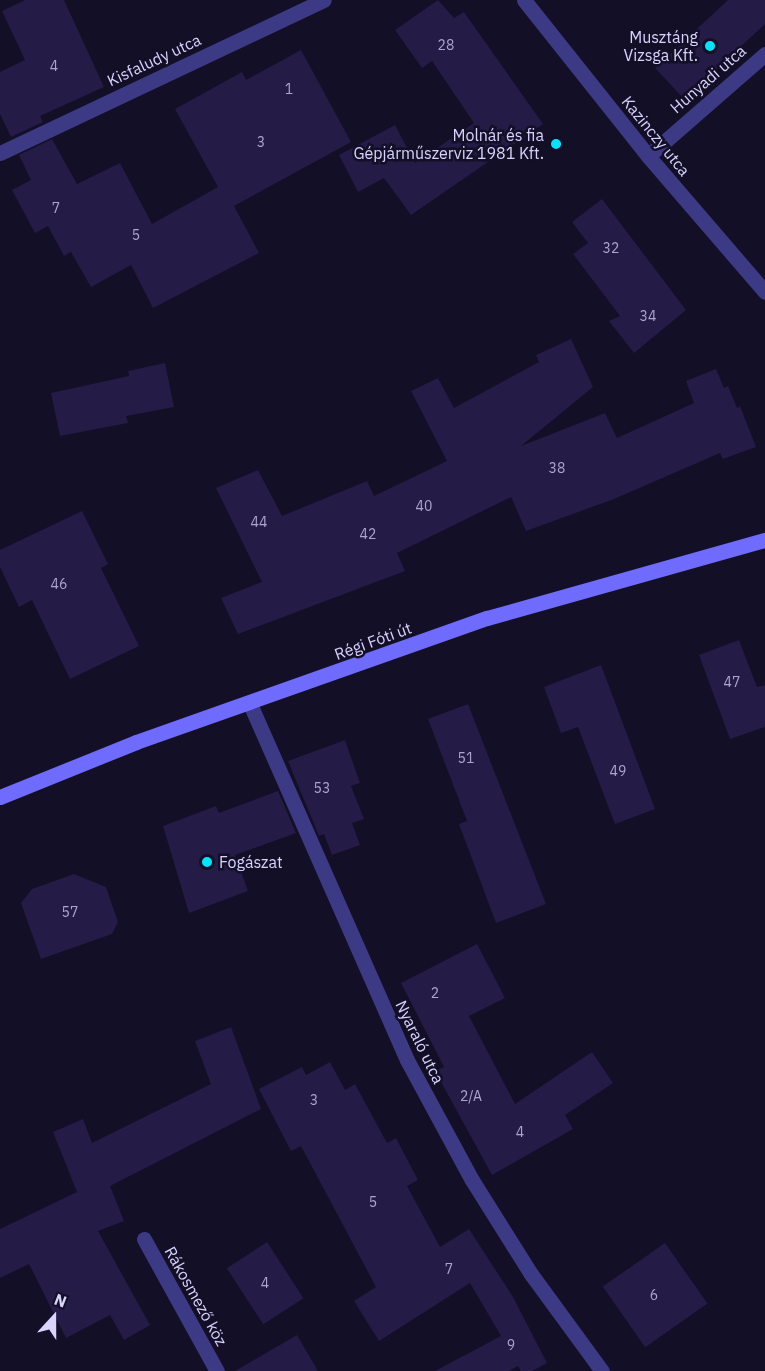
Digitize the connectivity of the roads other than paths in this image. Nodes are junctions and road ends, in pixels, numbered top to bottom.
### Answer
1 (324, 0) edge
2 (524, 0) edge
3 (765, 54) edge
4 (0, 153) edge
5 (648, 156) junction
6 (765, 292) edge
7 (765, 540) edge
8 (250, 704) junction
9 (0, 797) edge
10 (144, 1239) dead end
11 (217, 1371) edge
12 (602, 1371) edge

1 - 4 street, Kisfaludy utca
2 - 5 street, Kazinczy utca
3 - 5 street, Hunyadi utca
5 - 6 street, Kazinczy utca
7 - 8 main road, Régi Fóti út
8 - 9 main road, Régi Fóti út
8 - 12 street, Nyaraló utca
10 - 11 street, Rákosmező köz

